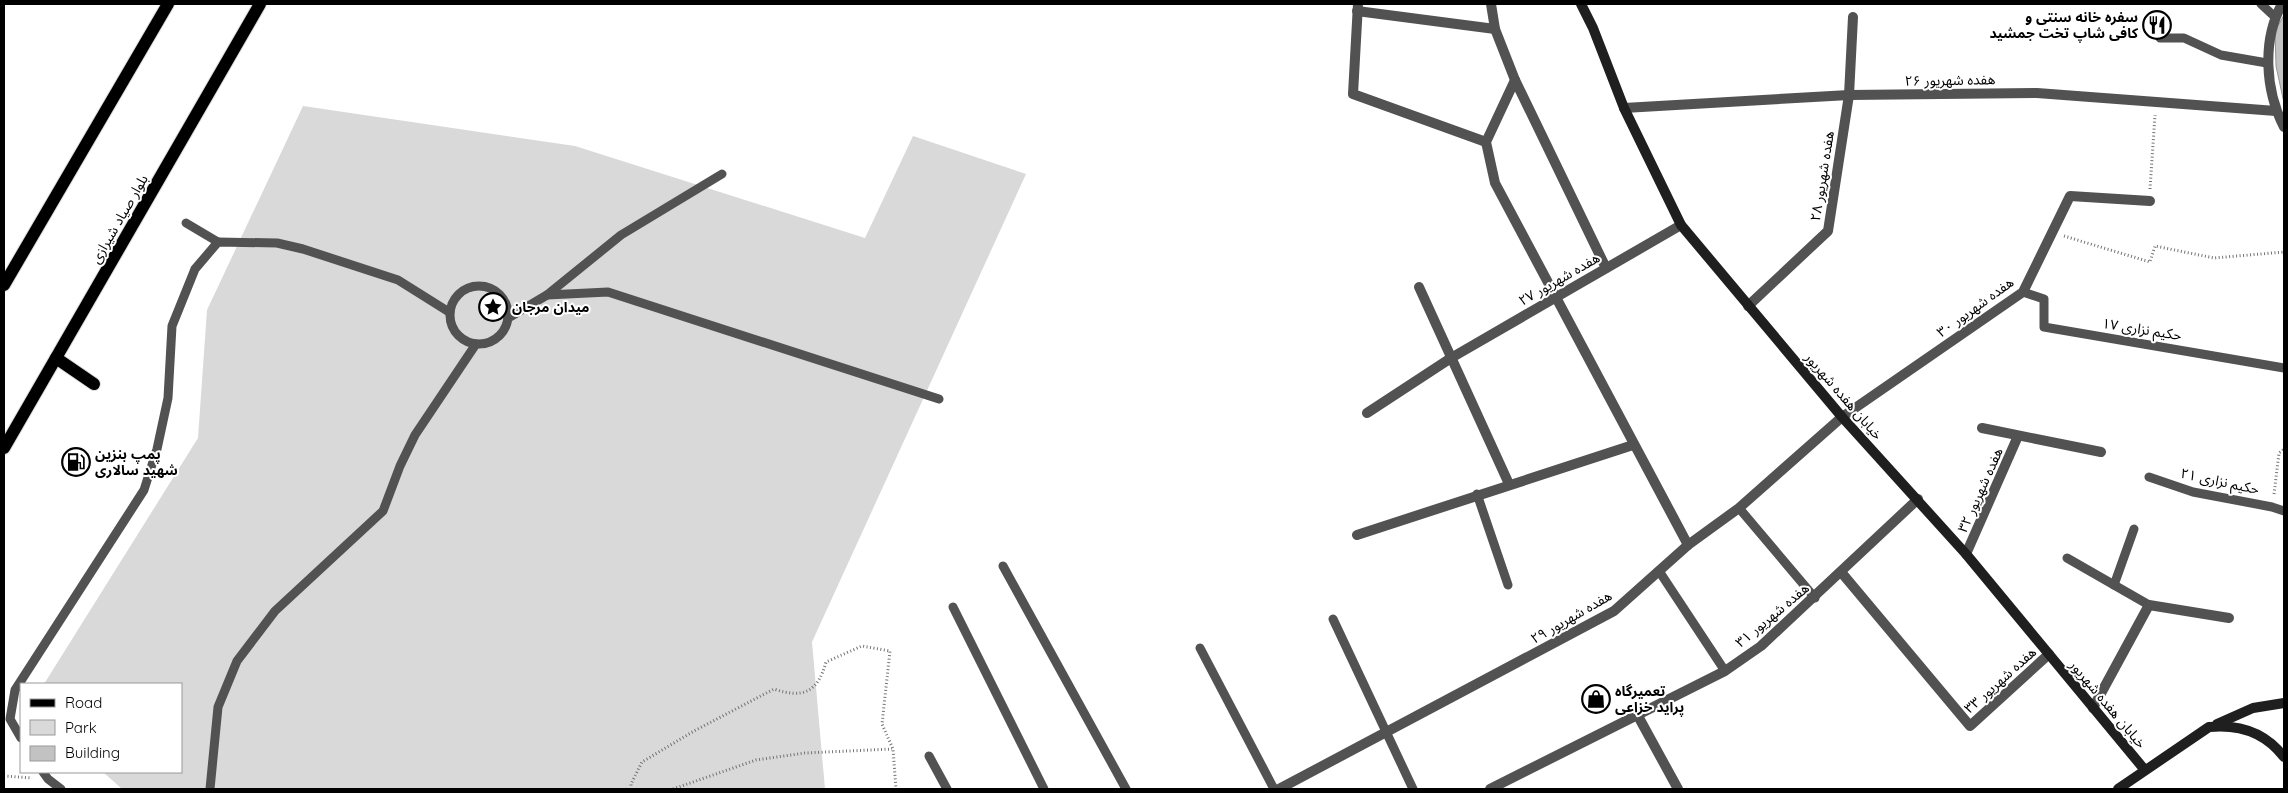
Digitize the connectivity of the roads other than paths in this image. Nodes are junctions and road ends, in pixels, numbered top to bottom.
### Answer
1 (168, 4) edge
2 (260, 4) edge
3 (1491, 4) edge
4 (1581, 4) edge
5 (2261, 4) edge
6 (2282, 4) edge
7 (1358, 7) edge
8 (1853, 17) dead end
9 (2275, 17) junction
10 (1495, 29) junction
11 (2160, 38) dead end
12 (2267, 63) junction
13 (1515, 80) junction
14 (1849, 94) junction
15 (1624, 108) junction
16 (2276, 111) junction
17 (2284, 126) edge
18 (1486, 142) junction
19 (722, 174) dead end
20 (2150, 201) road end
21 (186, 223) dead end
22 (1681, 225) junction
23 (218, 242) junction
24 (1606, 268) junction
25 (4, 285) edge
26 (1419, 287) dead end
27 (2023, 292) junction
28 (547, 295) junction
29 (1556, 297) junction
30 (1748, 306) junction
31 (449, 312) junction
32 (508, 318) junction
33 (476, 344) junction
34 (56, 358) junction
35 (1451, 358) junction
36 (2284, 368) edge
37 (94, 384) dead end
38 (939, 399) dead end
39 (1367, 413) dead end
40 (1842, 417) junction
41 (1982, 428) dead end
42 (2018, 436) junction
43 (1633, 445) junction
44 (4, 448) edge
45 (2101, 452) dead end
46 (2149, 477) dead end
47 (1509, 484) junction
48 (1477, 494) junction
49 (1918, 499) junction
50 (1739, 508) junction
51 (2284, 511) edge
52 (2134, 529) dead end
53 (1357, 535) dead end
54 (1688, 545) junction
55 (1966, 554) junction
56 (2067, 558) dead end
57 (1004, 566) dead end
58 (1659, 571) junction
59 (1840, 572) junction
60 (1508, 585) dead end
61 (2114, 585) junction
62 (1815, 598) junction
63 (2149, 605) junction
64 (953, 607) dead end
65 (2229, 618) dead end
66 (1333, 619) dead end
67 (1200, 648) dead end
68 (2049, 654) junction
69 (1725, 671) junction
70 (2284, 703) edge
71 (2093, 708) junction
72 (1638, 716) junction
73 (2209, 727) junction
74 (1385, 732) junction
75 (20, 736) edge
76 (928, 756) dead end
77 (2284, 757) edge
78 (2144, 769) junction
79 (45, 776) edge
80 (61, 789) edge
81 (210, 789) edge
82 (947, 789) edge
83 (1044, 789) edge
84 (1126, 789) edge
85 (1274, 789) edge
86 (1279, 789) edge
87 (1413, 789) edge
88 (1490, 789) edge
89 (1678, 789) edge
90 (2118, 789) edge

1 - 25 main road
2 - 34 main road, بلوار صیاد شیرازی
3 - 10 street
4 - 15 street, خیابان هفده شهریور
5 - 9 lane
6 - 9 street
7 - 10 street
7 - 18 street
8 - 14 street, هفده شهریور ۲۸
9 - 12 street
10 - 13 street
11 - 12 lane
12 - 16 street
13 - 18 street
13 - 24 street
14 - 15 street, هفده شهریور ۲۶
14 - 16 street, هفده شهریور ۲۶
14 - 30 street, هفده شهریور ۲۸
15 - 22 street, خیابان هفده شهریور
16 - 17 street
18 - 29 street
19 - 28 lane
20 - 27 street, هفده شهریور ۳۰
21 - 23 lane
22 - 24 street, هفده شهریور ۲۷
22 - 30 street, خیابان هفده شهریور
23 - 31 lane
23 - 75 lane
24 - 29 street, هفده شهریور ۲۷
26 - 35 street
27 - 36 lane, حکیم نزاری ۱۷
27 - 40 street, هفده شهریور ۳۰
28 - 32 lane
28 - 38 lane
29 - 35 street, هفده شهریور ۲۷
29 - 43 street
30 - 40 street, خیابان هفده شهریور
31 - 32 lane
31 - 33 lane
32 - 33 lane
33 - 81 lane
34 - 37 main road
34 - 44 main road, بلوار صیاد شیرازی
35 - 39 street, هفده شهریور ۲۷
35 - 47 street
40 - 49 street, خیابان هفده شهریور
40 - 50 street, هفده شهریور ۲۹
41 - 42 street
42 - 45 street
42 - 55 street, هفده شهریور ۳۲
43 - 47 street
43 - 54 street
46 - 51 lane, حکیم نزاری ۲۱
47 - 48 street
48 - 53 street
48 - 60 lane
49 - 55 street, خیابان هفده شهریور
49 - 59 street, هفده شهریور ۳۱
50 - 54 street, هفده شهریور ۲۹
50 - 62 lane
52 - 61 lane
54 - 58 street, هفده شهریور ۲۹
55 - 68 street, خیابان هفده شهریور
56 - 61 lane
57 - 84 lane
58 - 69 lane
58 - 74 street, هفده شهریور ۲۹
59 - 62 street, هفده شهریور ۳۱
59 - 68 street, هفده شهریور ۳۳
61 - 63 lane
62 - 69 street, هفده شهریور ۳۱
63 - 65 street
63 - 71 street
64 - 83 lane
66 - 74 lane
67 - 85 lane
68 - 71 street, خیابان هفده شهریور
69 - 72 street, هفده شهریور ۳۱
70 - 73 street
71 - 78 street, خیابان هفده شهریور
72 - 88 street, هفده شهریور ۳۱
72 - 89 street
73 - 77 street
73 - 78 street
74 - 86 street, هفده شهریور ۲۹
74 - 87 lane
76 - 82 lane
78 - 90 street
79 - 80 lane

